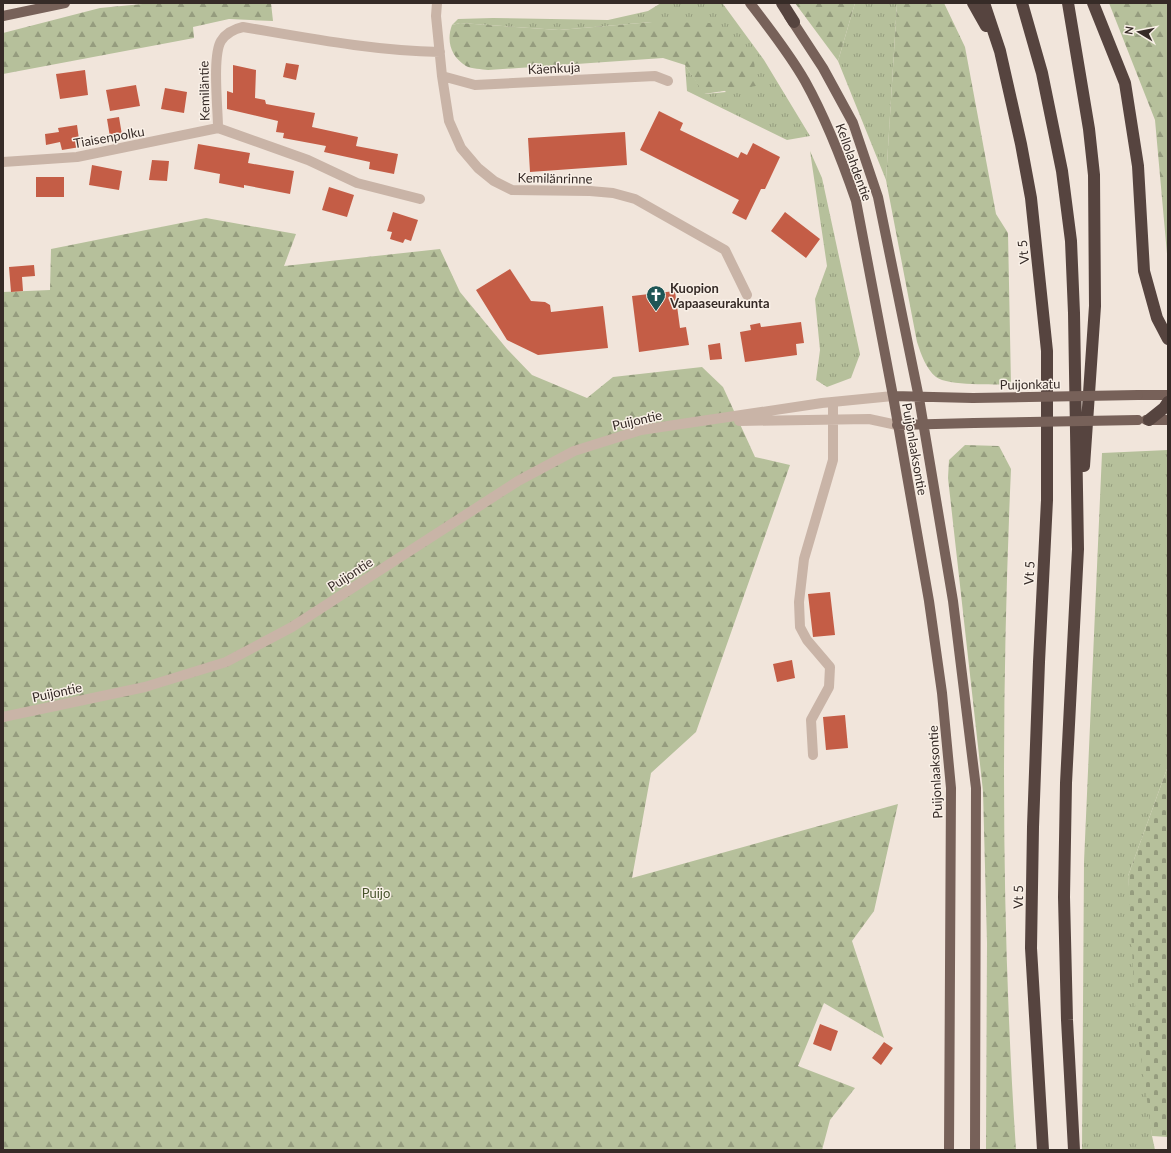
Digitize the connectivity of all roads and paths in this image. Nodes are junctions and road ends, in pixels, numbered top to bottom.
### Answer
1 (65, 3) edge
2 (437, 3) edge
3 (750, 3) edge
4 (778, 3) edge
5 (782, 3) edge
6 (973, 3) edge
7 (984, 3) edge
8 (1022, 3) edge
9 (1068, 3) edge
10 (1093, 3) edge
11 (3, 16) edge
12 (794, 22) junction
13 (1000, 51) junction
14 (440, 52) junction
15 (442, 76) junction
16 (668, 81) dead end
17 (218, 128) junction
18 (3, 162) edge
19 (420, 199) dead end
20 (747, 295) dead end
21 (1168, 339) edge
22 (1168, 395) edge
23 (893, 396) junction
24 (919, 398) junction
25 (833, 402) junction
26 (1168, 402) edge
27 (833, 419) junction
28 (1143, 420) junction
29 (1168, 420) edge
30 (697, 421) junction
31 (923, 423) junction
32 (898, 425) junction
33 (1078, 549) junction
34 (3, 717) edge
35 (813, 755) dead end
36 (949, 1150) edge
37 (975, 1150) edge
38 (1043, 1150) edge
39 (1074, 1150) edge

1 - 11 main road
2 - 14 street, Kemilänrinne
3 - 23 main road, Kellolahdentie
4 - 12 main road, Kellolahdentie
5 - 12 highway
6 - 13 highway
7 - 13 highway, Vt 5
8 - 33 highway
9 - 33 highway
10 - 21 highway
12 - 24 main road, Kellolahdentie
13 - 38 highway, Vt 5
14 - 15 street, Kemilänrinne
14 - 17 street, Kemiläntie
15 - 16 street, Käenkuja
15 - 20 street, Kemilänrinne
17 - 18 street, Tiaisenpolku
17 - 19 street, Kemiläntie
22 - 24 main road, Puijonkatu, bridge
23 - 24 main road, Puijonkatu
23 - 25 street, Puijontie
23 - 32 main road, Puijonlaaksontie
24 - 31 main road, Puijonlaaksontie
25 - 27 street
25 - 30 street, Puijontie
26 - 28 highway
27 - 30 street, Puijontie
27 - 32 street, Puijontie
27 - 35 street
28 - 29 main road
28 - 31 main road, bridge
30 - 34 street, Puijontie
31 - 32 main road
31 - 37 main road, Puijonlaaksontie
32 - 36 main road, Puijonlaaksontie
33 - 39 highway

